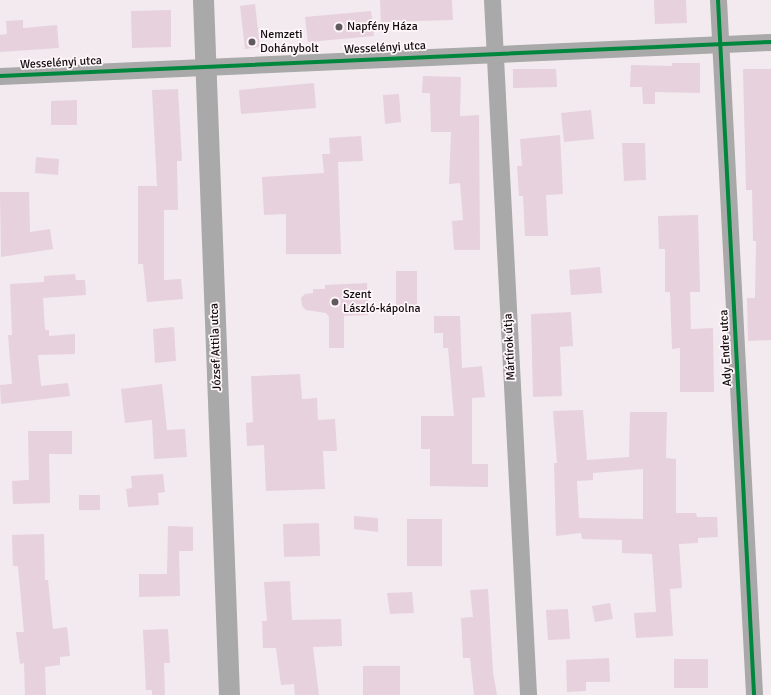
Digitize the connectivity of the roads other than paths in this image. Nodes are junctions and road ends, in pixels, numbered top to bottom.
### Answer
1 (203, 0) edge
2 (492, 0) edge
3 (718, 0) edge
4 (771, 42) edge
5 (720, 43) junction
6 (494, 53) junction
7 (205, 67) junction
8 (0, 76) edge
9 (229, 695) edge
10 (528, 695) edge
11 (754, 695) edge

1 - 7 street, József Attila utca
2 - 6 street, Mártírok útja
3 - 5 street, Ady Endre utca
4 - 5 street, Wesselényi utca
5 - 6 street, Wesselényi utca
5 - 11 street, Ady Endre utca
6 - 7 street, Wesselényi utca
6 - 10 street, Mártírok útja
7 - 8 street, Wesselényi utca
7 - 9 street, József Attila utca

